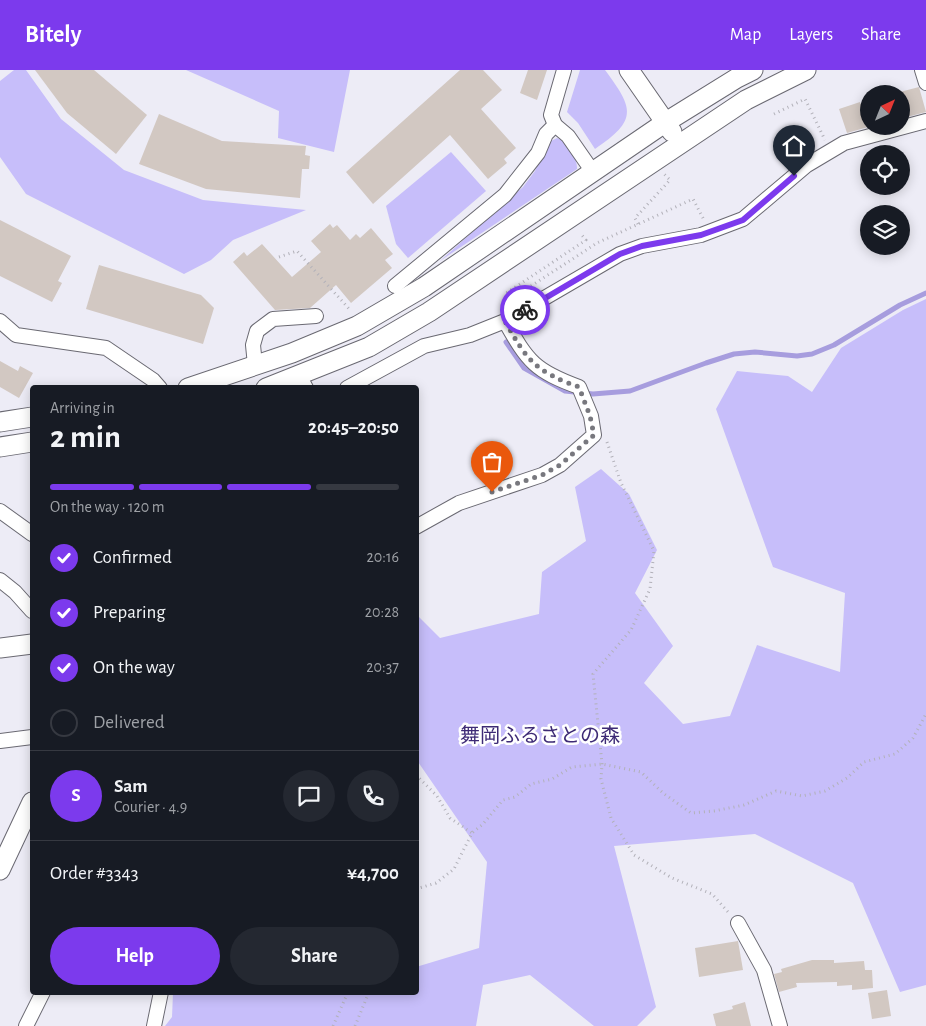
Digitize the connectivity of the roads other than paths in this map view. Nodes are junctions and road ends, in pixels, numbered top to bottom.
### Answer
1 (564, 70) edge
2 (629, 70) edge
3 (753, 70) edge
4 (806, 70) edge
5 (922, 70) edge
6 (926, 83) edge
7 (926, 121) edge
8 (666, 122) junction
9 (555, 125) junction
10 (680, 143) junction
11 (593, 172) junction
12 (395, 286) dead end
13 (316, 316) dead end
14 (0, 321) edge
15 (505, 321) junction
16 (255, 365) junction
17 (302, 381) edge
18 (157, 385) edge
19 (197, 385) edge
20 (281, 385) edge
21 (352, 385) edge
22 (30, 417) edge
23 (0, 422) edge
24 (30, 442) edge
25 (0, 448) edge
26 (0, 511) edge
27 (419, 525) edge
28 (30, 533) edge
29 (0, 580) edge
30 (30, 609) edge
31 (30, 644) edge
32 (0, 648) edge
33 (30, 737) edge
34 (0, 741) edge
35 (30, 806) edge
36 (0, 870) edge
37 (738, 923) road end
38 (42, 995) edge
39 (160, 995) edge
40 (26, 1026) edge
41 (154, 1026) edge
42 (780, 1026) edge

1 - 9 street
2 - 8 street
3 - 8 street
4 - 10 street
5 - 6 street
7 - 15 street
8 - 10 street
8 - 11 street
9 - 11 street
9 - 12 street
10 - 17 street
11 - 16 street
13 - 16 street
14 - 18 street
15 - 21 street
15 - 27 street
16 - 19 street
17 - 20 street
22 - 23 street
24 - 25 street
26 - 28 street
29 - 30 street
31 - 32 street
33 - 34 street
35 - 36 street
37 - 42 street
38 - 40 street
39 - 41 street

